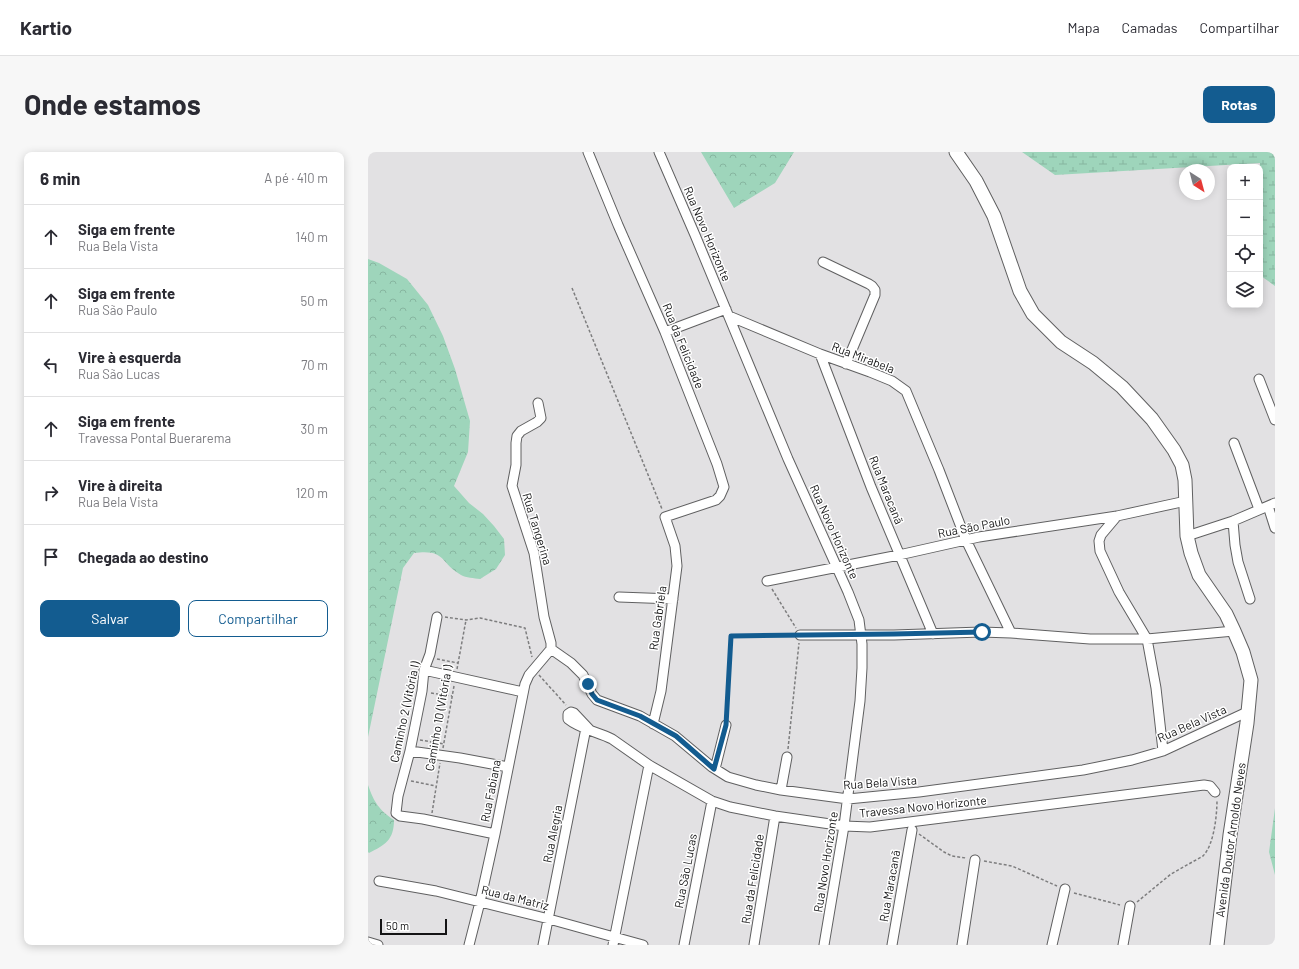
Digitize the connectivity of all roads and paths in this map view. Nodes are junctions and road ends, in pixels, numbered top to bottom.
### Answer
1 (588, 152) edge
2 (659, 152) edge
3 (956, 152) edge
4 (823, 262) dead end
5 (572, 288) dead end
6 (727, 313) junction
7 (665, 332) junction
8 (820, 354) junction
9 (846, 364) junction
10 (1259, 379) dead end
11 (538, 403) dead end
12 (1275, 420) edge
13 (1234, 443) dead end
14 (1186, 501) junction
15 (1268, 506) edge
16 (1117, 516) junction
17 (666, 517) junction
18 (1233, 521) junction
19 (1275, 528) edge
20 (1187, 536) junction
21 (966, 540) junction
22 (899, 555) junction
23 (836, 567) junction
24 (767, 581) joint
25 (619, 597) dead end
26 (673, 599) junction
27 (1250, 599) dead end
28 (437, 617) joint
29 (466, 620) junction
30 (1234, 631) junction
31 (1011, 633) junction
32 (862, 634) junction
33 (933, 634) junction
34 (800, 635) junction
35 (1146, 639) junction
36 (551, 649) junction
37 (428, 658) junction
38 (458, 663) junction
39 (534, 669) junction
40 (424, 670) junction
41 (456, 677) junction
42 (422, 691) junction
43 (523, 692) junction
44 (452, 696) junction
45 (571, 712) joint
46 (653, 724) junction
47 (1247, 724) junction
48 (726, 725) joint
49 (588, 729) junction
50 (412, 738) junction
51 (444, 744) junction
52 (443, 750) dead end
53 (410, 751) junction
54 (1163, 751) junction
55 (787, 757) joint
56 (441, 760) dead end
57 (649, 765) junction
58 (508, 767) junction
59 (714, 769) junction
60 (402, 780) junction
61 (436, 786) junction
62 (781, 790) junction
63 (1215, 792) joint
64 (848, 799) junction
65 (712, 801) junction
66 (775, 816) junction
67 (430, 820) junction
68 (844, 826) junction
69 (912, 830) joint
70 (495, 834) junction
71 (975, 860) junction
72 (379, 881) dead end
73 (1064, 890) junction
74 (480, 902) junction
75 (1130, 906) junction
76 (549, 919) junction
77 (614, 941) edge
78 (368, 942) edge
79 (378, 945) edge
80 (469, 945) edge
81 (543, 945) edge
82 (643, 945) edge
83 (684, 945) edge
84 (754, 945) edge
85 (824, 945) edge
86 (892, 945) edge
87 (962, 945) edge
88 (1052, 945) edge
89 (1123, 945) edge
90 (1217, 945) edge

1 - 7 street, Rua da Felicidade
2 - 6 street, Rua Novo Horizonte
3 - 14 main road, Avenida Doutor Arnoldo Neves
4 - 9 street
5 - 17 path
6 - 7 street
6 - 8 street, Rua Mirabela
6 - 23 street, Rua Novo Horizonte
7 - 17 street, Rua da Felicidade
8 - 9 street, Rua Mirabela
8 - 22 street, Rua Maracanã
9 - 21 street, Rua Mirabela
10 - 12 street
11 - 36 street, Rua Tangerina
13 - 15 street
14 - 16 street, Rua São Paulo
14 - 20 main road, Avenida Doutor Arnoldo Neves
15 - 18 street
15 - 19 street
16 - 21 street, Rua São Paulo
16 - 35 street
17 - 26 street, Rua Gabriela
18 - 20 street
18 - 27 street
20 - 30 main road, Avenida Doutor Arnoldo Neves
21 - 22 street, Rua São Paulo
21 - 31 street, Rua Mirabela
22 - 23 street, Rua São Paulo
22 - 33 street, Rua Maracanã
23 - 24 street, Rua São Paulo
23 - 32 street, Rua Novo Horizonte
24 - 34 path
25 - 26 street
26 - 46 street, Rua Gabriela
28 - 29 path
28 - 37 street, Caminho 2 (Vitória I)
29 - 38 path, Caminho 10 (Vitória I)
29 - 39 path
30 - 35 street
30 - 47 main road, Avenida Doutor Arnoldo Neves
31 - 33 street
31 - 35 street
32 - 33 street
32 - 34 street
32 - 64 street, Rua Novo Horizonte
34 - 48 path
34 - 55 path
35 - 54 street
36 - 39 street, Rua Fabiana
36 - 46 street, Rua Bela Vista
37 - 38 path
37 - 40 street, Caminho 2 (Vitória I)
38 - 41 path, Caminho 10 (Vitória I)
39 - 43 street, Rua Fabiana
39 - 45 path
40 - 41 street
40 - 42 street, Caminho 2 (Vitória I)
41 - 43 street
41 - 44 path, Caminho 10 (Vitória I)
42 - 44 path
42 - 50 street, Caminho 2 (Vitória I)
43 - 58 street, Rua Fabiana
44 - 51 path, Caminho 10 (Vitória I)
45 - 49 street, Travessa Novo Horizonte
46 - 59 street, Rua Bela Vista
47 - 54 street, Rua Bela Vista
47 - 90 main road, Avenida Doutor Arnoldo Neves
48 - 59 street
49 - 57 street, Travessa Novo Horizonte
49 - 76 street, Rua Alegria
50 - 51 path
50 - 53 street, Caminho 2 (Vitória I)
51 - 52 path, Caminho 10 (Vitória I)
53 - 58 street
53 - 60 street, Caminho 2 (Vitória I)
54 - 64 street, Rua Bela Vista
55 - 62 street
56 - 61 path, Caminho 10 (Vitória I)
57 - 65 street, Travessa Novo Horizonte
57 - 77 street
58 - 70 street, Rua Fabiana
59 - 62 street, Rua Bela Vista
60 - 61 path
60 - 67 street, Caminho 2 (Vitória I)
61 - 67 path, Caminho 10 (Vitória I)
62 - 64 street, Rua Bela Vista
63 - 68 street, Travessa Novo Horizonte
63 - 75 path
64 - 68 street, Rua Novo Horizonte
65 - 66 street, Travessa Novo Horizonte
65 - 83 street, Rua São Lucas
66 - 68 street, Travessa Novo Horizonte
66 - 84 street, Rua da Felicidade
67 - 70 street
68 - 85 street, Rua Novo Horizonte
69 - 71 path
69 - 86 street, Rua Maracanã
70 - 74 street, Rua Fabiana
71 - 73 path
71 - 87 street
72 - 74 street, Rua da Matriz
73 - 75 path
73 - 88 street
74 - 76 street, Rua da Matriz
74 - 80 street, Rua Fabiana
75 - 89 street
76 - 77 street, Rua da Matriz
76 - 81 street, Rua Alegria
77 - 82 street, Rua da Matriz
78 - 79 street

